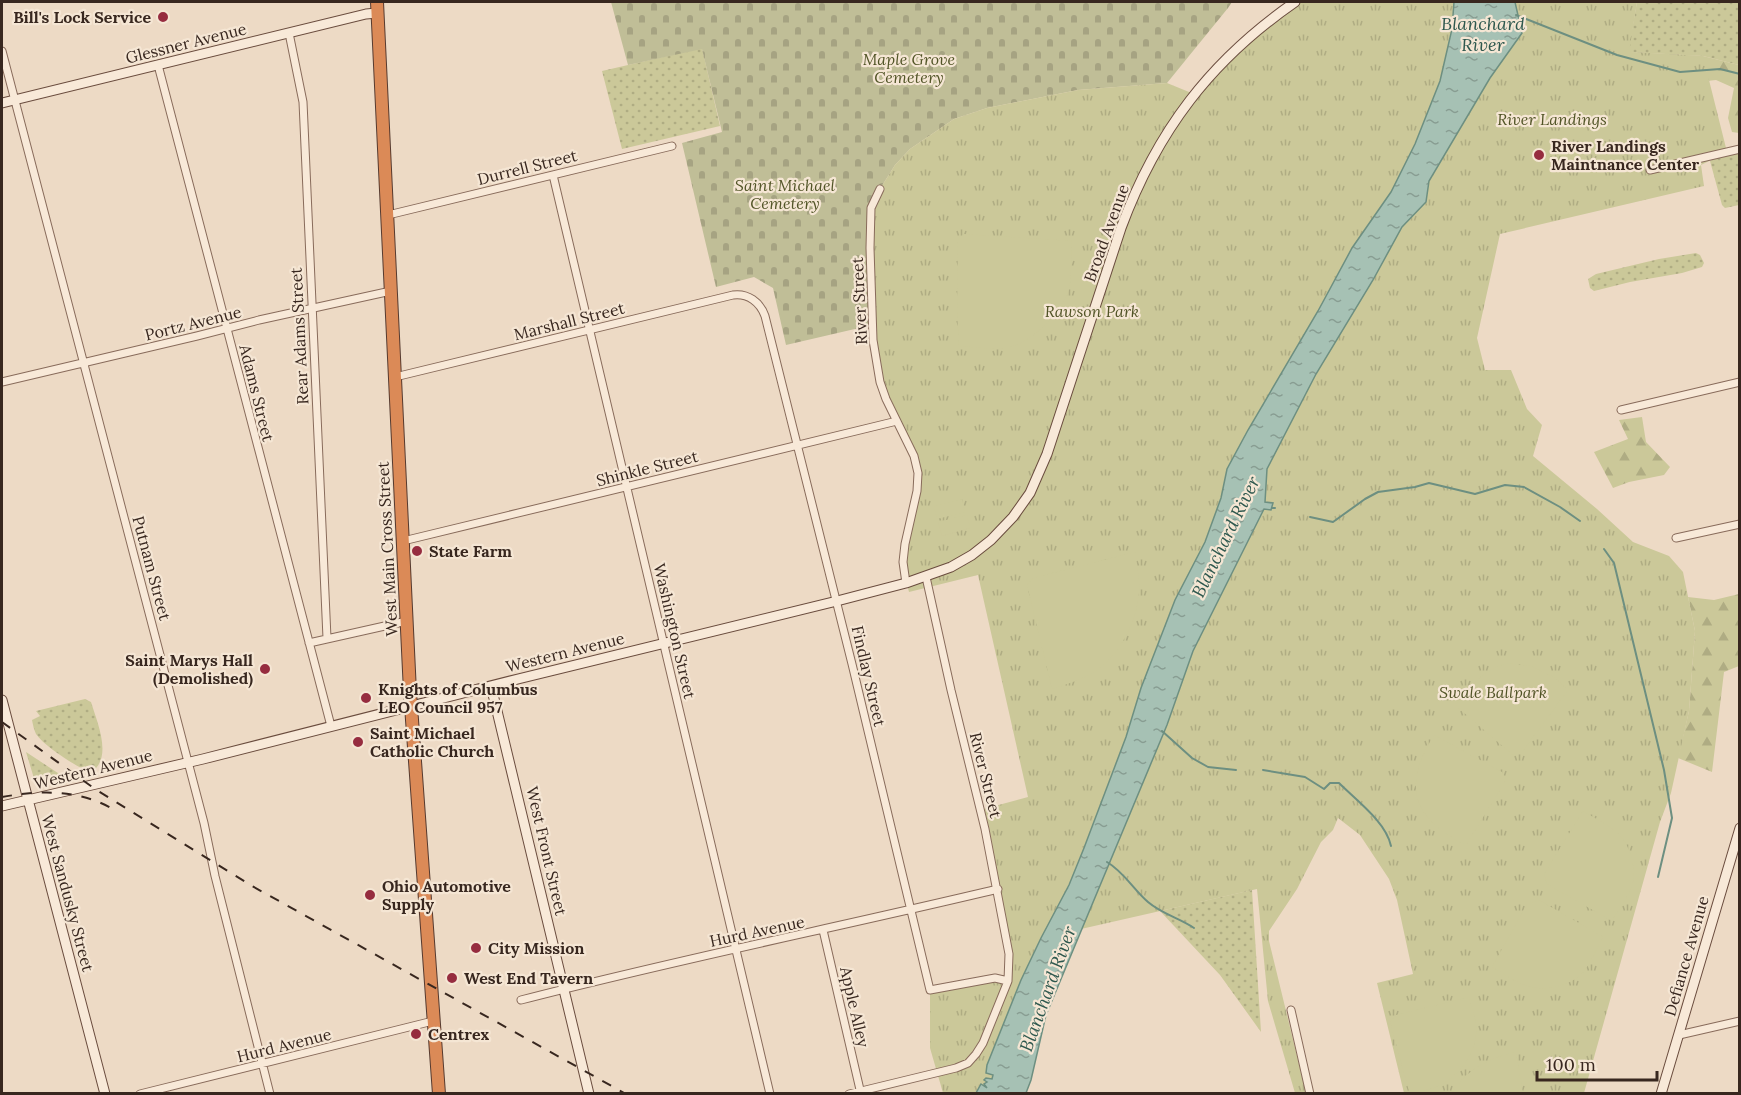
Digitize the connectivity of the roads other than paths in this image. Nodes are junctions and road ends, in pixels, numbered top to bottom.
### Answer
1 (1295, 2) edge
2 (377, 7) edge
3 (289, 33) junction
4 (2, 51) edge
5 (158, 65) junction
6 (15, 100) junction
7 (2, 103) edge
8 (672, 146) dead end
9 (1740, 149) edge
10 (1650, 170) dead end
11 (553, 175) junction
12 (880, 189) dead end
13 (388, 215) junction
14 (391, 291) junction
15 (750, 297) joint
16 (311, 308) junction
17 (227, 328) junction
18 (591, 330) junction
19 (84, 363) junction
20 (395, 377) junction
21 (2, 382) edge
22 (1740, 382) edge
23 (1621, 411) dead end
24 (897, 421) junction
25 (799, 445) junction
26 (627, 486) junction
27 (1740, 524) edge
28 (1676, 538) dead end
29 (403, 541) junction
30 (926, 577) junction
31 (906, 583) junction
32 (837, 601) junction
33 (407, 621) junction
34 (327, 638) junction
35 (309, 643) junction
36 (664, 644) junction
37 (491, 686) junction
38 (2, 700) edge
39 (411, 706) junction
40 (331, 726) junction
41 (187, 762) junction
42 (28, 800) junction
43 (2, 806) edge
44 (1740, 828) edge
45 (998, 890) junction
46 (910, 910) junction
47 (823, 930) junction
48 (735, 949) junction
49 (1008, 981) junction
50 (565, 989) junction
51 (522, 1000) dead end
52 (1291, 1010) dead end
53 (434, 1021) junction
54 (1740, 1021) edge
55 (1679, 1035) junction
56 (262, 1064) junction
57 (861, 1092) edge
58 (105, 1094) edge
59 (140, 1094) edge
60 (270, 1094) edge
61 (439, 1094) edge
62 (589, 1094) edge
63 (770, 1094) edge
64 (849, 1094) edge
65 (1310, 1094) edge
66 (1661, 1094) edge

1 - 30 main road, Broad Avenue
2 - 3 main road, Glessner Avenue
2 - 13 highway, West Main Cross Street
3 - 5 main road, Glessner Avenue
3 - 16 street, Rear Adams Street
4 - 6 street, Putnam Street
5 - 6 main road, Glessner Avenue
5 - 17 street, Adams Street
6 - 7 main road, Glessner Avenue
6 - 19 street, Putnam Street
8 - 11 street, Durrell Street
9 - 10 street
11 - 13 street, Durrell Street
11 - 18 street, Washington Street
12 - 24 street, River Street
13 - 14 highway, West Main Cross Street
14 - 16 street, Portz Avenue
14 - 20 highway, West Main Cross Street
15 - 18 street, Marshall Street
15 - 25 street, Findlay Street
16 - 17 street, Portz Avenue
16 - 34 street, Rear Adams Street
17 - 19 street, Portz Avenue
17 - 35 street, Adams Street
18 - 20 street, Marshall Street
18 - 26 street, Washington Street
19 - 21 street, Portz Avenue
19 - 41 street, Putnam Street
20 - 29 highway, West Main Cross Street
22 - 23 street
24 - 25 street, Shinkle Street
24 - 31 street, River Street
25 - 26 street, Shinkle Street
25 - 32 street, Findlay Street
26 - 29 street, Shinkle Street
26 - 36 street, Washington Street
27 - 28 street
29 - 33 highway, West Main Cross Street
30 - 31 main road, Western Avenue
30 - 45 street, River Street
31 - 32 main road, Western Avenue
32 - 36 main road, Western Avenue
32 - 46 street, Findlay Street
33 - 34 street
33 - 39 highway, West Main Cross Street
34 - 35 street
35 - 40 street, Adams Street
36 - 37 main road, Western Avenue
36 - 48 street, Washington Street
37 - 39 main road, Western Avenue
37 - 50 main road, West Front Street
38 - 42 main road, West Sandusky Street
39 - 40 main road, Western Avenue
39 - 53 highway, West Main Cross Street
40 - 41 main road, Western Avenue
41 - 42 main road, Western Avenue
41 - 56 street, Putnam Street
42 - 43 main road, Western Avenue
42 - 58 main road, West Sandusky Street
44 - 55 main road, Defiance Avenue
45 - 46 street, Hurd Avenue
45 - 49 street, River Street
46 - 47 street, Hurd Avenue
46 - 49 street, Findlay Street
47 - 48 street, Hurd Avenue
47 - 57 street, Apple Alley
48 - 50 street, Hurd Avenue
48 - 63 street, Washington Street
49 - 57 street
50 - 51 street, Hurd Avenue
50 - 62 main road, West Front Street
52 - 65 street
53 - 56 street, Hurd Avenue
53 - 61 highway, West Main Cross Street
54 - 55 street
55 - 66 main road, Defiance Avenue
56 - 59 street, Hurd Avenue
56 - 60 street, Putnam Street
57 - 64 street

